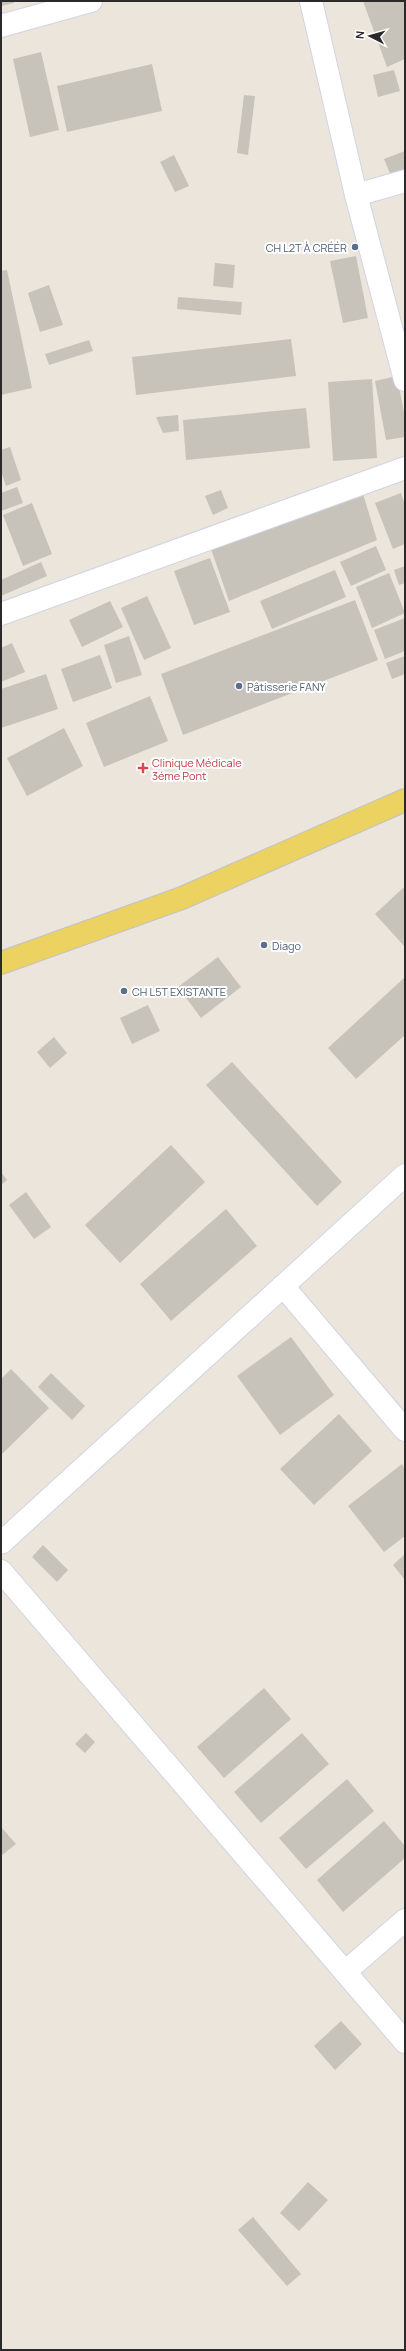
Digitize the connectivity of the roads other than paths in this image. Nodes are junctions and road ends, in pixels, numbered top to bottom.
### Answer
1 (90, 1) edge
2 (311, 1) edge
3 (1, 26) edge
4 (405, 181) edge
5 (356, 195) junction
6 (405, 380) edge
7 (405, 468) edge
8 (1, 614) edge
9 (405, 800) edge
10 (1, 963) edge
11 (405, 1175) edge
12 (283, 1286) junction
13 (405, 1430) edge
14 (1, 1543) edge
15 (1, 1571) edge
16 (405, 1920) edge
17 (345, 1972) junction
18 (405, 2042) edge

1 - 3 street
2 - 5 street
4 - 5 street
5 - 6 street
7 - 8 street
9 - 10 main road
11 - 12 street
12 - 13 street
12 - 14 street
15 - 17 street
16 - 17 street
17 - 18 street

